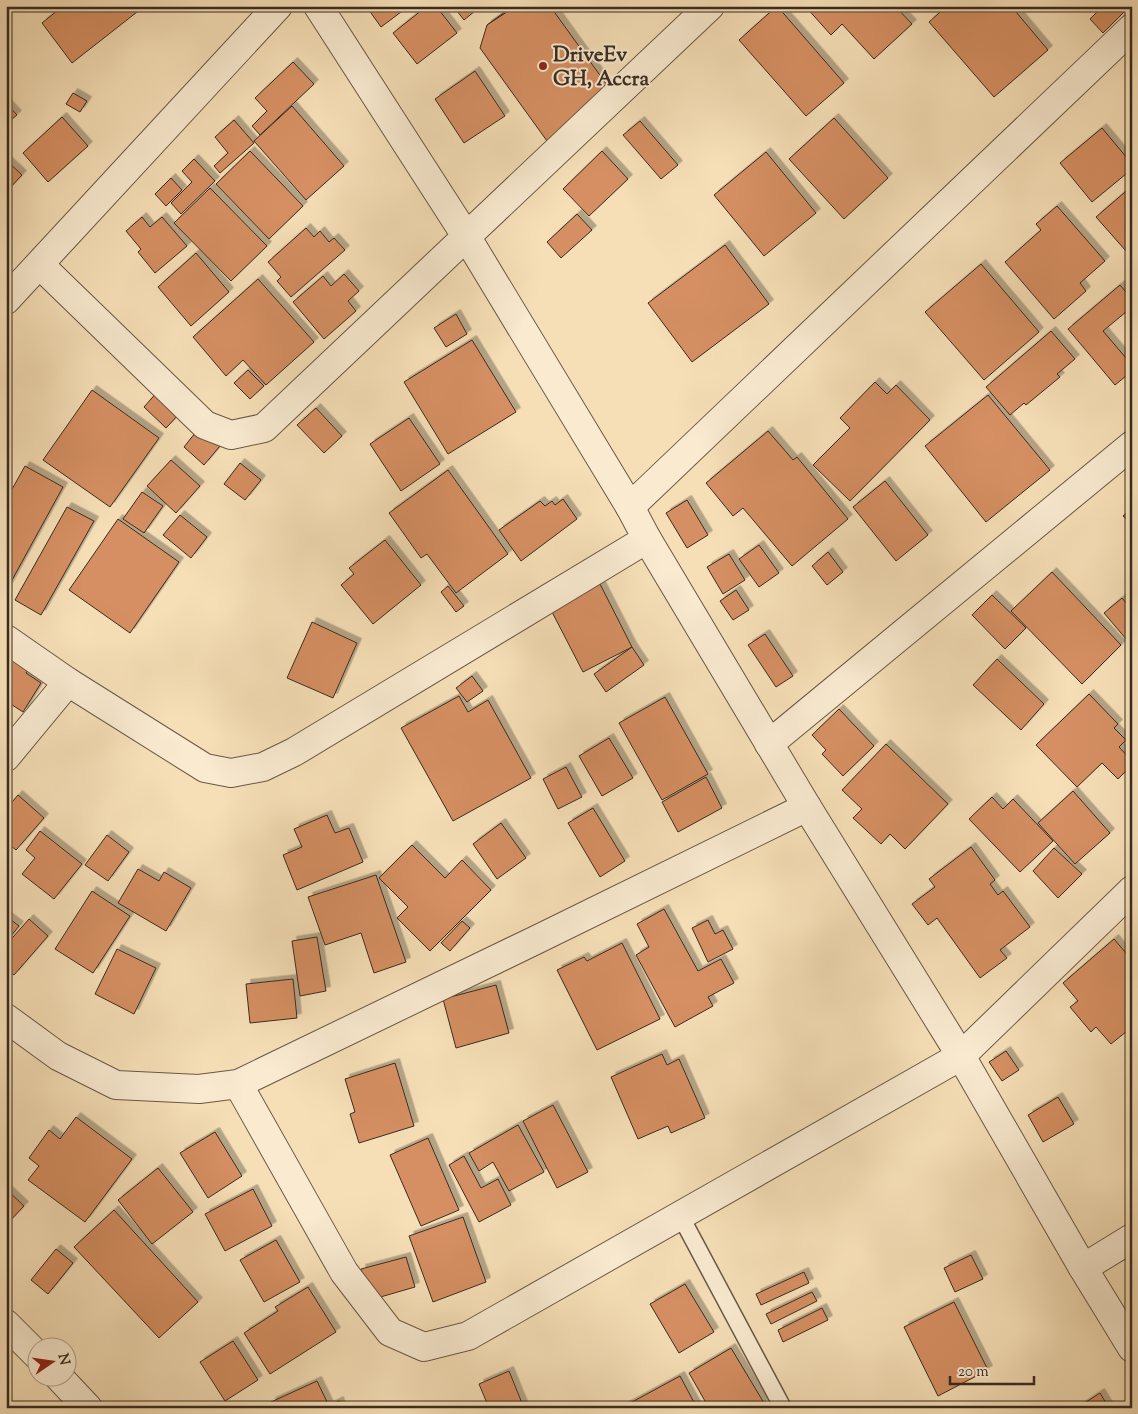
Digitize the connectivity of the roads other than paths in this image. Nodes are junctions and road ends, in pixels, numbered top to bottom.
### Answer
1 (278, 6) edge
2 (318, 6) edge
3 (710, 6) edge
4 (1132, 28) edge
5 (466, 236) junction
6 (40, 265) junction
7 (6, 300) edge
8 (1132, 445) edge
9 (630, 507) junction
10 (647, 539) junction
11 (6, 639) edge
12 (68, 682) junction
13 (769, 744) junction
14 (6, 757) edge
15 (807, 807) junction
16 (1132, 890) edge
17 (6, 1018) edge
18 (961, 1056) junction
19 (238, 1084) junction
20 (680, 1215) junction
21 (1132, 1238) edge
22 (1083, 1268) junction
23 (6, 1324) edge
24 (28, 1346) edge
25 (1132, 1348) edge
26 (67, 1386) edge
27 (88, 1408) edge
28 (783, 1408) edge

1 - 6 street
2 - 5 street
3 - 5 street
4 - 9 street
5 - 6 street
5 - 9 street
6 - 7 street
8 - 13 street
9 - 10 street
10 - 12 street
10 - 13 street
11 - 12 street
12 - 14 street
13 - 15 street
15 - 18 street
15 - 19 street
16 - 18 street
17 - 19 street
18 - 20 street
18 - 22 street
19 - 20 street
20 - 28 lane
21 - 22 street
22 - 25 street
23 - 24 street
26 - 27 street

